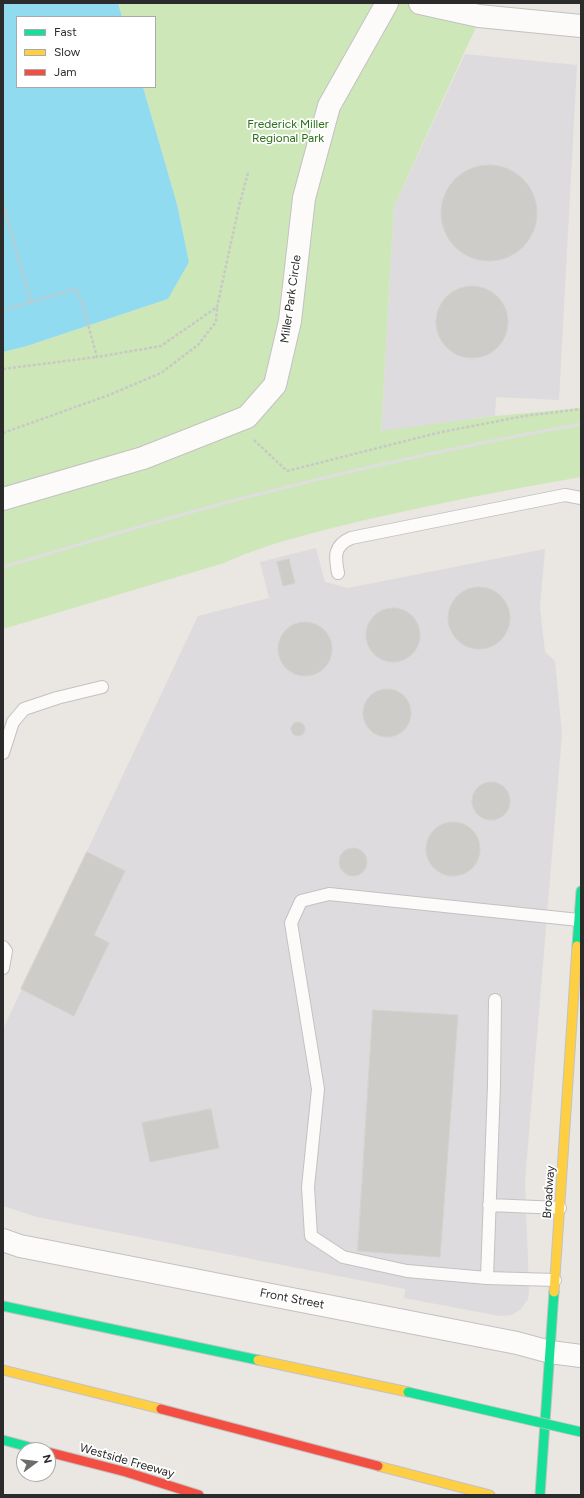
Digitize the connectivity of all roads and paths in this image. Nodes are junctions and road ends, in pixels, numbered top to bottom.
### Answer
1 (387, 3) edge
2 (420, 3) edge
3 (581, 26) edge
4 (248, 173) dead end
5 (3, 203) edge
6 (31, 302) junction
7 (217, 307) junction
8 (3, 310) edge
9 (97, 357) junction
10 (3, 369) edge
11 (581, 409) edge
12 (235, 422) junction
13 (3, 433) edge
14 (581, 498) edge
15 (3, 499) edge
16 (338, 574) dead end
17 (102, 687) dead end
18 (3, 753) edge
19 (581, 891) edge
20 (579, 920) junction
21 (3, 947) edge
22 (3, 968) edge
23 (494, 1000) dead end
24 (490, 1205) junction
25 (560, 1208) junction
26 (3, 1240) edge
27 (487, 1278) junction
28 (555, 1280) junction
29 (3, 1306) edge
30 (550, 1352) junction
31 (581, 1356) edge
32 (3, 1370) edge
33 (581, 1432) edge
34 (3, 1440) edge
35 (16, 1444) edge
36 (56, 1454) edge
37 (199, 1495) edge
38 (490, 1495) edge
39 (540, 1495) edge

1 - 12 street, Miller Park Circle
2 - 3 street
4 - 7 path
5 - 6 path
6 - 8 path
6 - 9 path
7 - 9 path
7 - 13 path
9 - 10 path
11 - 12 path
12 - 15 street, Miller Park Circle
14 - 16 lane
17 - 18 lane
19 - 20 main road, Broadway
20 - 25 main road, Broadway
20 - 27 lane
21 - 22 lane
23 - 24 lane
24 - 25 lane
24 - 27 lane
25 - 28 main road, Broadway
26 - 30 street, Front Street
27 - 28 lane
28 - 30 main road, Broadway
29 - 33 main road, bridge
30 - 31 street, Front Street
30 - 39 main road, Broadway
32 - 38 main road
34 - 35 main road
36 - 37 main road, Westside Freeway

